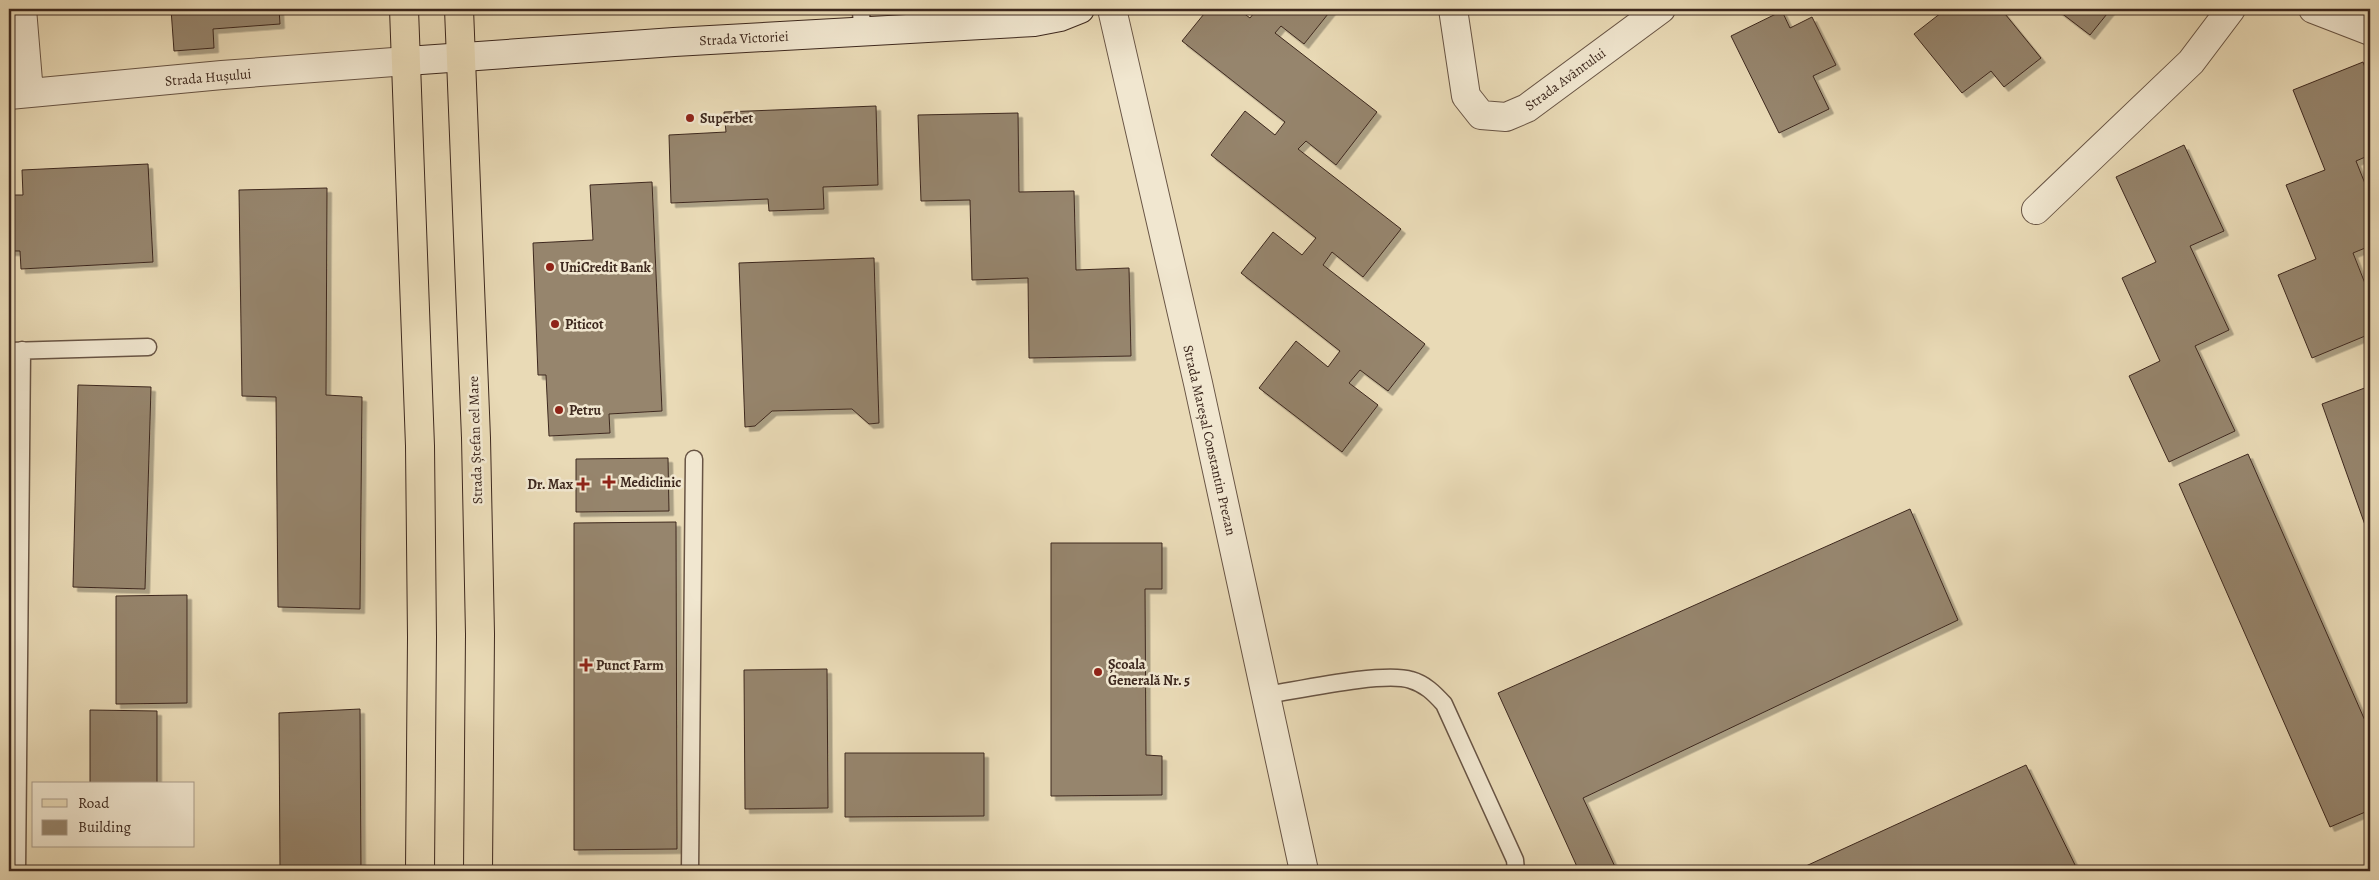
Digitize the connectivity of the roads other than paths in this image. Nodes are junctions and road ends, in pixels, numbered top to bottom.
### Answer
1 (22, 9) edge
2 (404, 9) edge
3 (459, 9) edge
4 (1080, 9) edge
5 (1112, 9) edge
6 (1453, 9) edge
7 (1661, 9) edge
8 (2231, 9) edge
9 (2313, 9) edge
10 (862, 20) edge
11 (2370, 31) edge
12 (462, 58) junction
13 (407, 61) junction
14 (19, 94) edge
15 (2036, 210) dead end
16 (148, 347) dead end
17 (15, 351) edge
18 (694, 459) dead end
19 (1267, 695) junction
20 (17, 871) edge
21 (420, 871) edge
22 (478, 871) edge
23 (690, 871) edge
24 (1304, 871) edge
25 (1516, 871) edge

1 - 14 street
2 - 13 main road
3 - 12 main road, Strada Ștefan cel Mare
4 - 10 street, Strada Victoriei
5 - 19 street, Strada Mareșal Constantin Prezan
6 - 7 street, Strada Avântului
8 - 15 street
9 - 11 street
10 - 12 street, Strada Victoriei
12 - 13 street, Strada Victoriei
12 - 22 main road, Strada Ștefan cel Mare
13 - 14 street, Strada Hușului
13 - 21 main road
16 - 17 lane
17 - 20 lane
18 - 23 lane
19 - 24 street, Strada Mareșal Constantin Prezan
19 - 25 lane

